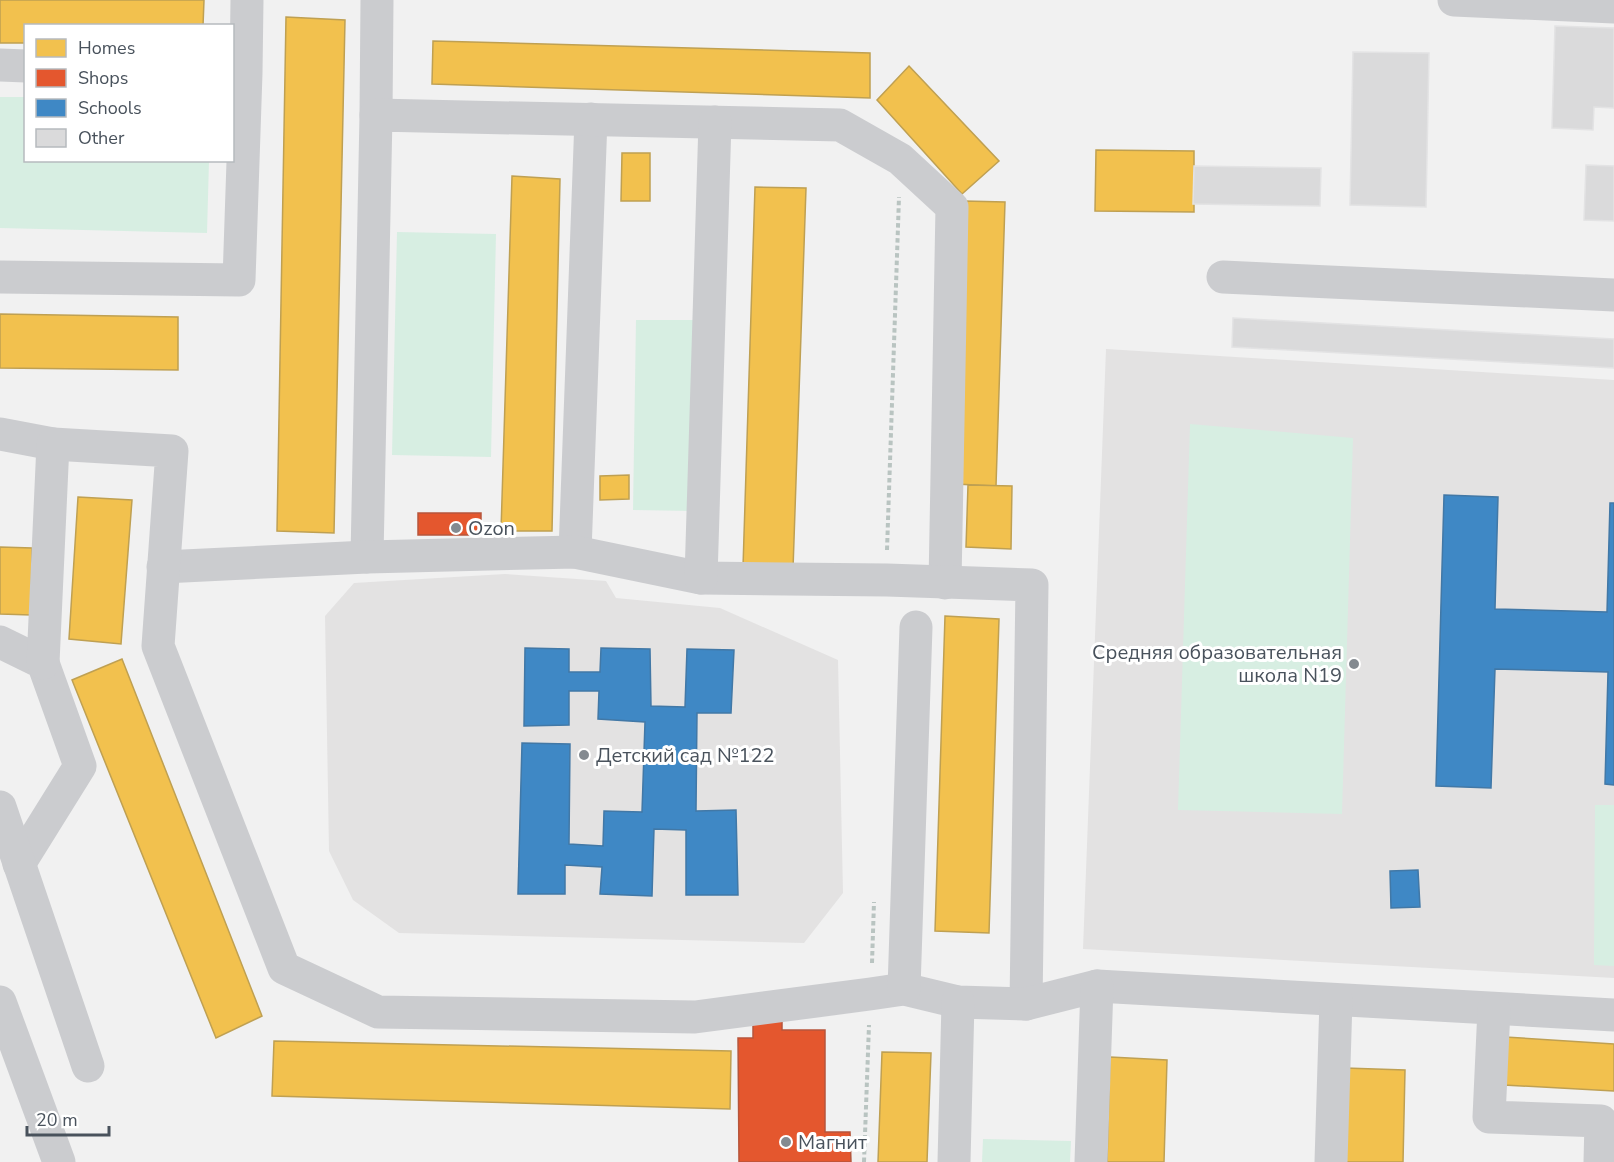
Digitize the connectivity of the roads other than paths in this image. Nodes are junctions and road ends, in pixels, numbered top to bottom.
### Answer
1 (247, 0) edge
2 (377, 0) edge
3 (1454, 0) edge
4 (1614, 7) edge
5 (0, 65) edge
6 (24, 66) edge
7 (239, 73) edge
8 (376, 115) junction
9 (591, 119) junction
10 (715, 122) junction
11 (0, 277) edge
12 (1223, 278) dead end
13 (1614, 295) edge
14 (0, 434) edge
15 (53, 444) junction
16 (575, 552) junction
17 (367, 557) junction
18 (163, 567) junction
19 (701, 578) junction
20 (945, 583) junction
21 (916, 627) dead end
22 (0, 642) edge
23 (43, 663) junction
24 (0, 807) edge
25 (19, 864) junction
26 (1097, 986) junction
27 (904, 988) junction
28 (1336, 1000) junction
29 (0, 1002) edge
30 (958, 1002) junction
31 (1026, 1004) junction
32 (1494, 1009) junction
33 (1614, 1016) edge
34 (88, 1066) dead end
35 (59, 1162) edge
36 (954, 1162) edge
37 (1091, 1162) edge
38 (1331, 1162) edge
39 (1600, 1162) edge

1 - 7 street
2 - 8 street
3 - 4 street
5 - 6 street
7 - 11 street
8 - 9 street
8 - 17 street
9 - 10 street
9 - 16 street
10 - 19 street
10 - 20 street
12 - 13 street
14 - 15 street
15 - 18 street
15 - 23 street
16 - 17 street
16 - 19 street
17 - 18 street
18 - 27 street
19 - 20 street
20 - 31 street
21 - 27 street
22 - 23 street
23 - 25 street
24 - 25 street
25 - 34 street
26 - 28 street
26 - 31 street
26 - 37 street
27 - 30 street
28 - 32 street
28 - 38 street
29 - 35 street
30 - 31 street
30 - 36 street
32 - 33 street
32 - 39 street

